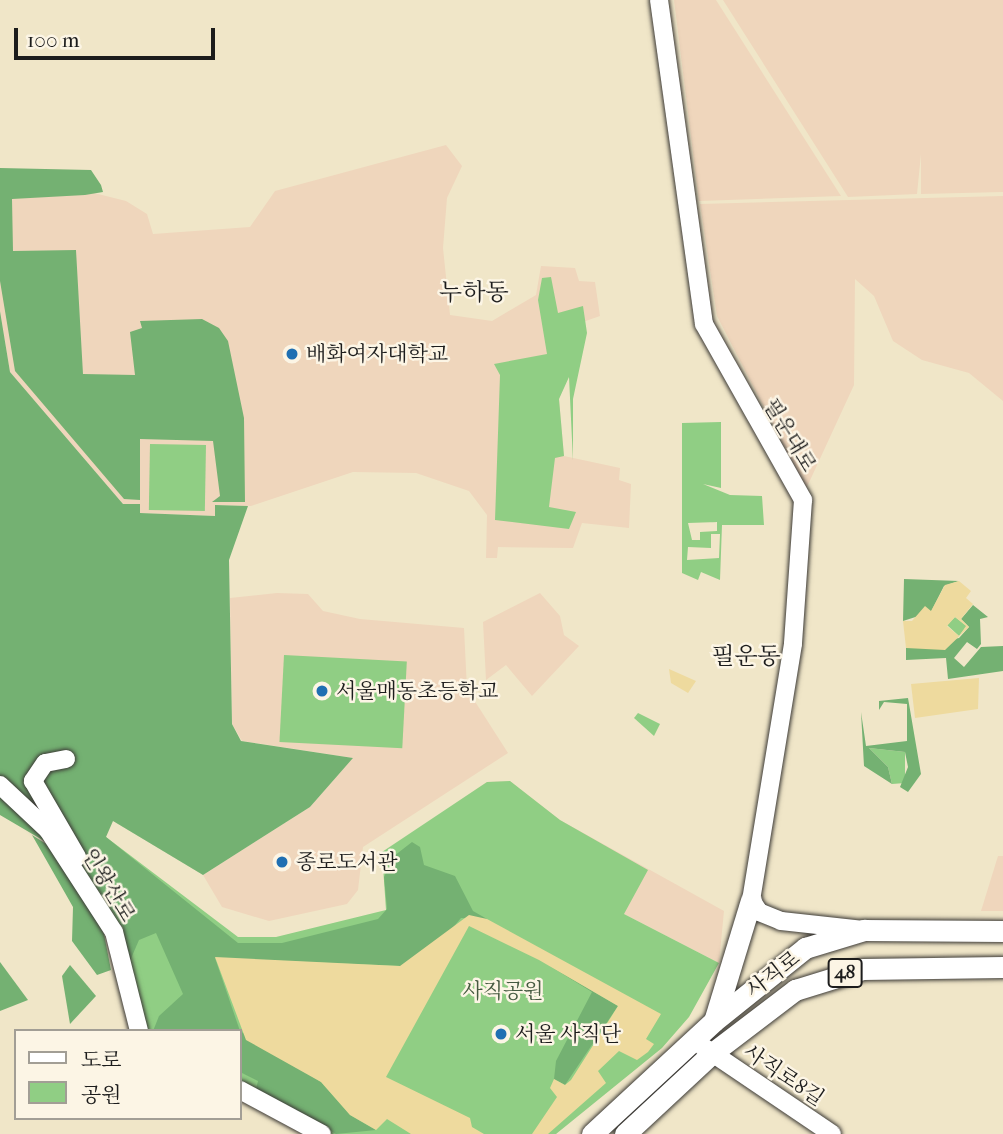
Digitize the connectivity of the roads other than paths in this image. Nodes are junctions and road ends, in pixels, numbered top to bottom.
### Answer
1 (659, 0) edge
2 (66, 759) dead end
3 (0, 785) edge
4 (751, 900) junction
5 (864, 930) junction
6 (1003, 931) edge
7 (114, 932) junction
8 (1003, 967) edge
9 (714, 1021) junction
10 (138, 1029) edge
11 (694, 1039) junction
12 (712, 1054) junction
13 (242, 1091) edge
14 (322, 1134) edge
15 (593, 1134) edge
16 (625, 1134) edge
17 (832, 1134) edge

1 - 4 street, 필운대로
2 - 7 street
3 - 7 street, 인왕산로
4 - 5 street
4 - 9 main road
5 - 6 main road, 사직로 / 48
5 - 9 main road, 사직로 / 48
7 - 10 street, 인왕산로
8 - 12 main road, 사직로 / 48
9 - 11 main road, 사직로 / 48
11 - 12 street, 사직로8길
11 - 15 main road, 사직로 / 48
12 - 16 main road, 사직로 / 48
12 - 17 street, 사직로8길
13 - 14 street

